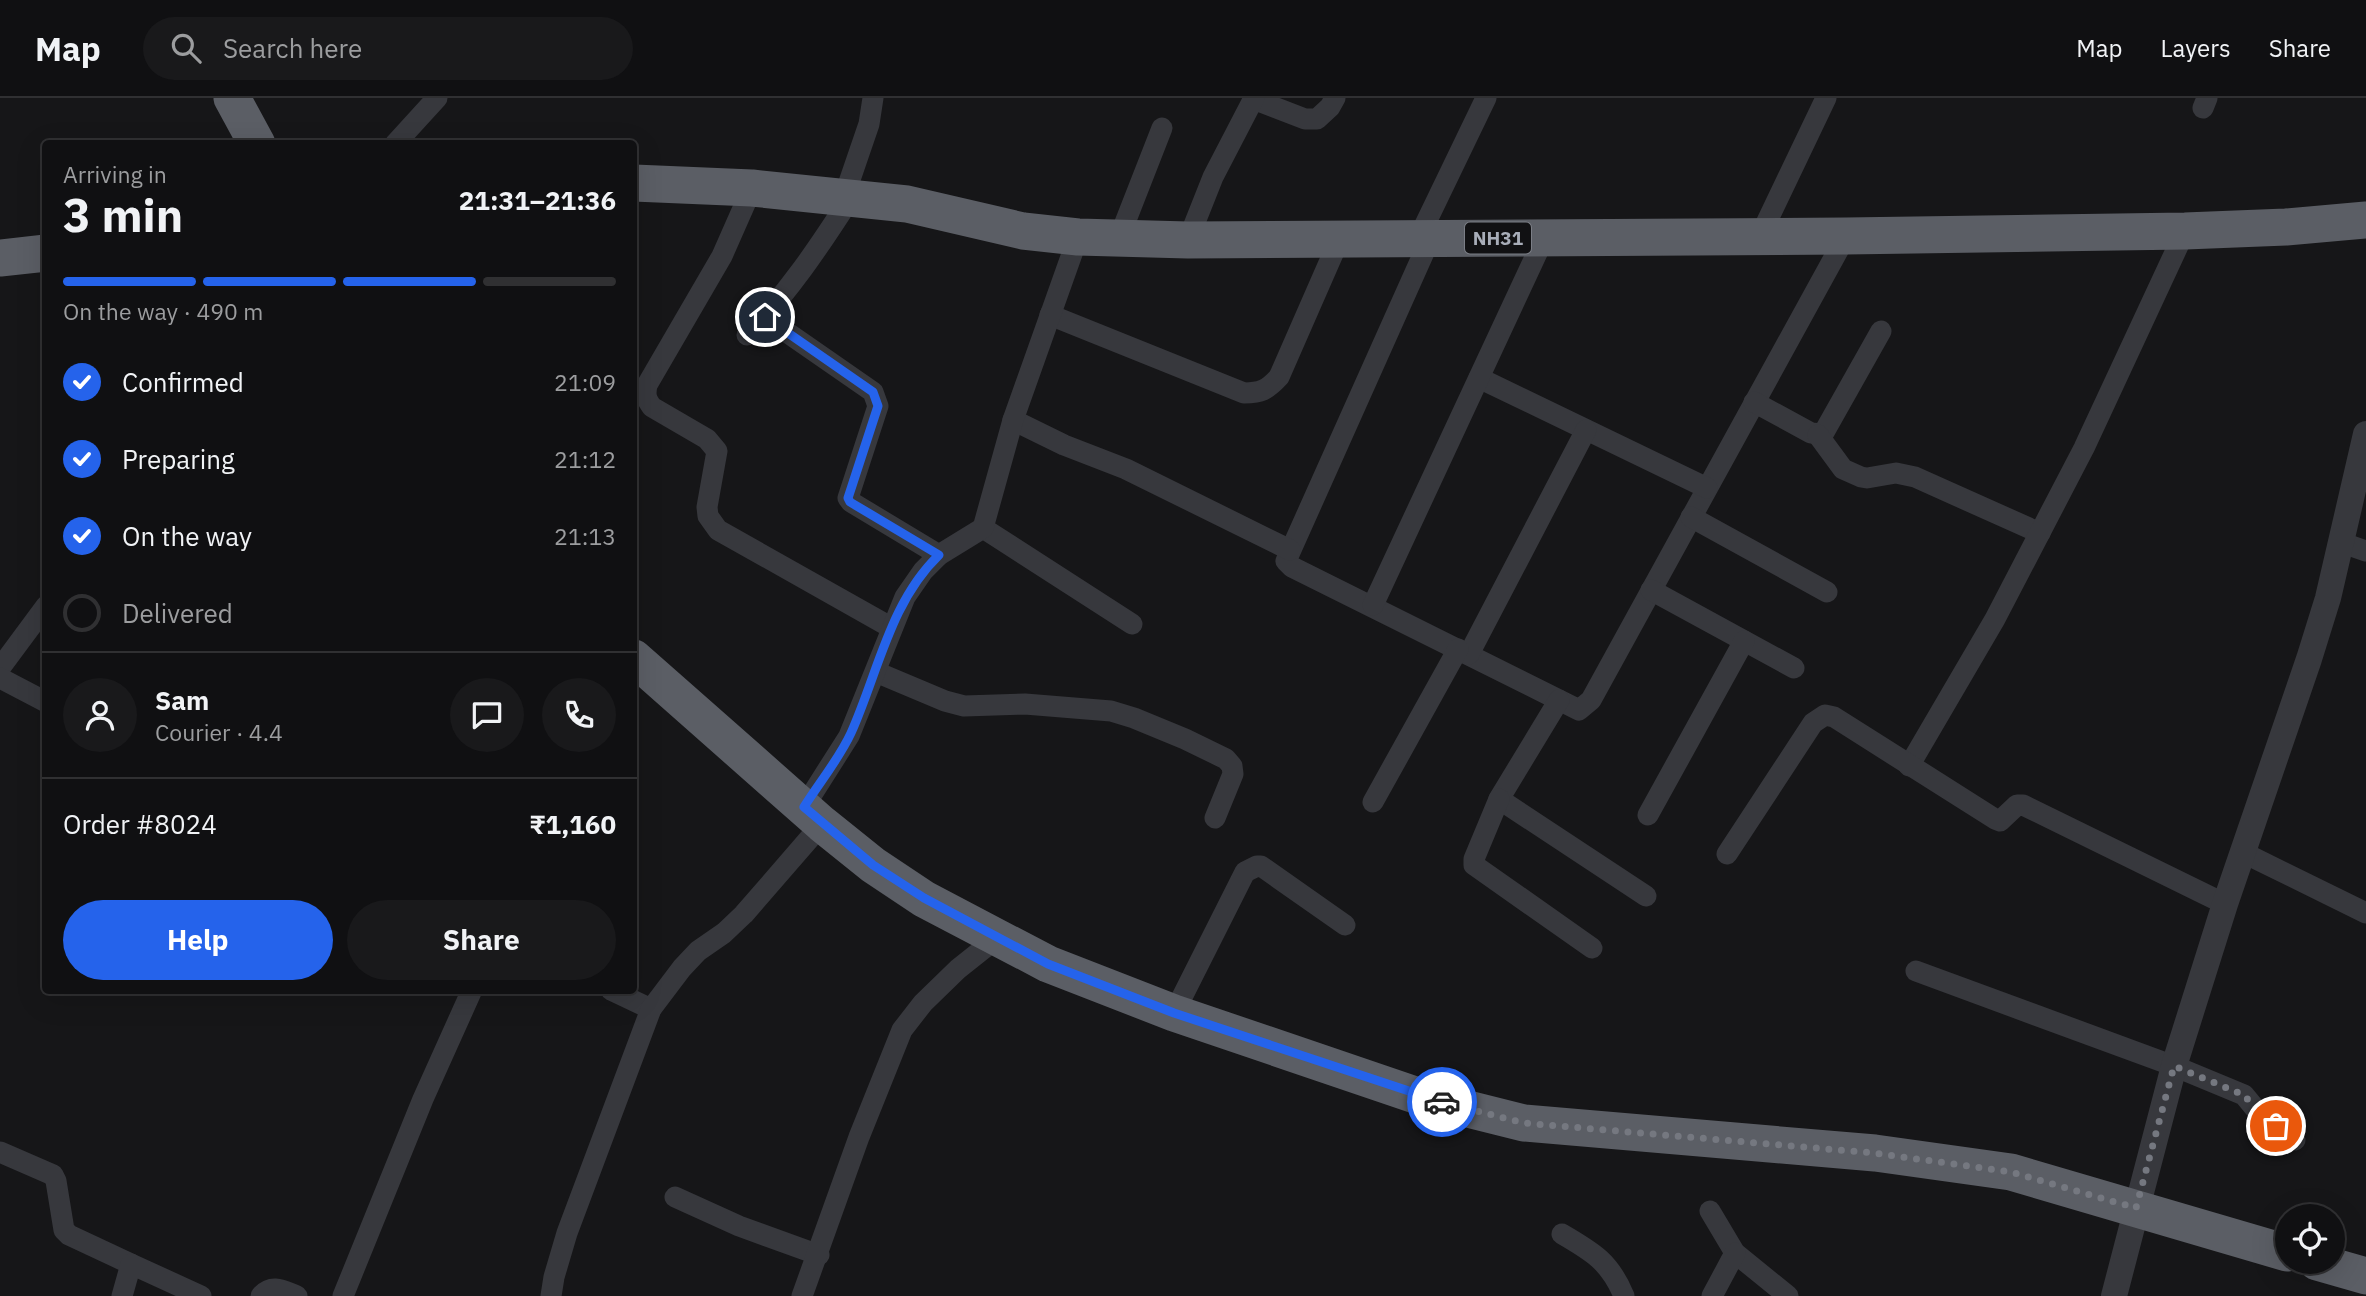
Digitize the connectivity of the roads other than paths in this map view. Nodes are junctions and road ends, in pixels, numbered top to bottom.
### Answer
1 (232, 98) edge
2 (437, 98) edge
3 (873, 98) edge
4 (1335, 98) edge
5 (1486, 98) edge
6 (1826, 98) edge
7 (1253, 99) edge
8 (1162, 128) dead end
9 (255, 140) edge
10 (399, 140) edge
11 (637, 183) edge
12 (752, 188) junction
13 (847, 197) junction
14 (2364, 215) edge
15 (2185, 231) junction
16 (1760, 236) junction
17 (1846, 236) junction
18 (1079, 237) junction
19 (1119, 238) junction
20 (1545, 238) junction
21 (1424, 239) junction
22 (1188, 240) junction
23 (1339, 240) junction
24 (42, 253) edge
25 (0, 258) edge
26 (1050, 316) junction
27 (765, 317) junction
28 (1881, 331) dead end
29 (747, 335) dead end
30 (1479, 378) junction
31 (1755, 402) junction
32 (1013, 420) junction
33 (1586, 430) junction
34 (2366, 434) edge
35 (1818, 435) junction
36 (1707, 488) junction
37 (1691, 517) junction
38 (983, 528) junction
39 (2040, 533) junction
40 (2340, 542) junction
41 (1290, 550) junction
42 (2366, 551) edge
43 (939, 555) junction
44 (1651, 590) junction
45 (1827, 592) dead end
46 (1373, 605) junction
47 (42, 611) edge
48 (1132, 624) dead end
49 (892, 628) junction
50 (1744, 641) junction
51 (1464, 651) junction
52 (637, 661) edge
53 (0, 668) edge
54 (1794, 668) dead end
55 (876, 672) junction
56 (0, 678) edge
57 (42, 700) edge
58 (1559, 700) junction
59 (1909, 766) junction
60 (1499, 799) junction
61 (1373, 802) dead end
62 (813, 815) junction
63 (1648, 815) dead end
64 (1215, 818) dead end
65 (2242, 852) junction
66 (1727, 854) dead end
67 (1646, 896) dead end
68 (2225, 904) junction
69 (2366, 913) edge
70 (1345, 925) dead end
71 (998, 938) junction
72 (1592, 948) dead end
73 (1916, 971) dead end
74 (470, 994) edge
75 (619, 994) edge
76 (651, 1009) junction
77 (1174, 1013) junction
78 (2174, 1066) junction
79 (2295, 1140) dead end
80 (0, 1152) edge
81 (675, 1197) dead end
82 (2136, 1208) junction
83 (1710, 1211) dead end
84 (1562, 1234) dead end
85 (2275, 1249) edge
86 (1735, 1253) junction
87 (818, 1255) junction
88 (131, 1264) junction
89 (2345, 1270) edge
90 (2366, 1276) edge
91 (122, 1296) edge
92 (201, 1296) edge
93 (261, 1296) edge
94 (297, 1296) edge
95 (343, 1296) edge
96 (551, 1296) edge
97 (802, 1296) edge
98 (1624, 1296) edge
99 (1712, 1296) edge
100 (1788, 1296) edge
101 (2114, 1296) edge

1 - 9 highway
2 - 10 street
3 - 13 street
4 - 7 street
5 - 21 street
6 - 16 street
7 - 22 street
8 - 19 street
11 - 12 highway, NH31
12 - 13 highway, NH31
12 - 49 street
13 - 18 highway, NH31
13 - 27 street
14 - 15 highway, NH31
15 - 17 highway, NH31
15 - 39 street
16 - 17 highway, NH31
16 - 20 highway, NH31
17 - 31 street
18 - 19 highway, NH31
18 - 26 street
19 - 22 highway, NH31
20 - 21 highway, NH31
20 - 30 street
21 - 23 highway, NH31
21 - 41 street
22 - 23 highway, NH31
23 - 26 street
24 - 25 highway
26 - 32 street
27 - 29 street
27 - 43 street
28 - 35 street
30 - 33 street
30 - 46 street
31 - 35 street
31 - 36 street
32 - 38 street
32 - 41 street
33 - 36 street
33 - 51 street
34 - 40 street
35 - 39 street
36 - 37 street
37 - 44 street
37 - 45 street
38 - 43 street
38 - 48 street
39 - 59 street
40 - 42 street
40 - 65 street
41 - 46 street
43 - 49 street
44 - 50 street
44 - 58 street
46 - 51 street
47 - 53 street
49 - 55 street
50 - 54 street
50 - 63 street
51 - 58 street
51 - 61 street
52 - 62 highway
55 - 62 street
55 - 64 street
56 - 57 street
58 - 60 street
59 - 66 street
59 - 68 street
60 - 67 street
60 - 72 street
62 - 71 highway
62 - 76 street
65 - 68 street
65 - 69 street
68 - 78 street
70 - 77 street
71 - 77 highway
71 - 87 street
73 - 78 street
74 - 95 street
75 - 76 street
76 - 96 street
77 - 82 highway
78 - 79 street
78 - 82 street
80 - 88 street
81 - 87 street
82 - 85 highway
82 - 101 street
83 - 86 street
84 - 98 street
86 - 99 street
86 - 100 street
87 - 97 street
88 - 91 street
88 - 92 street
89 - 90 highway
93 - 94 street

